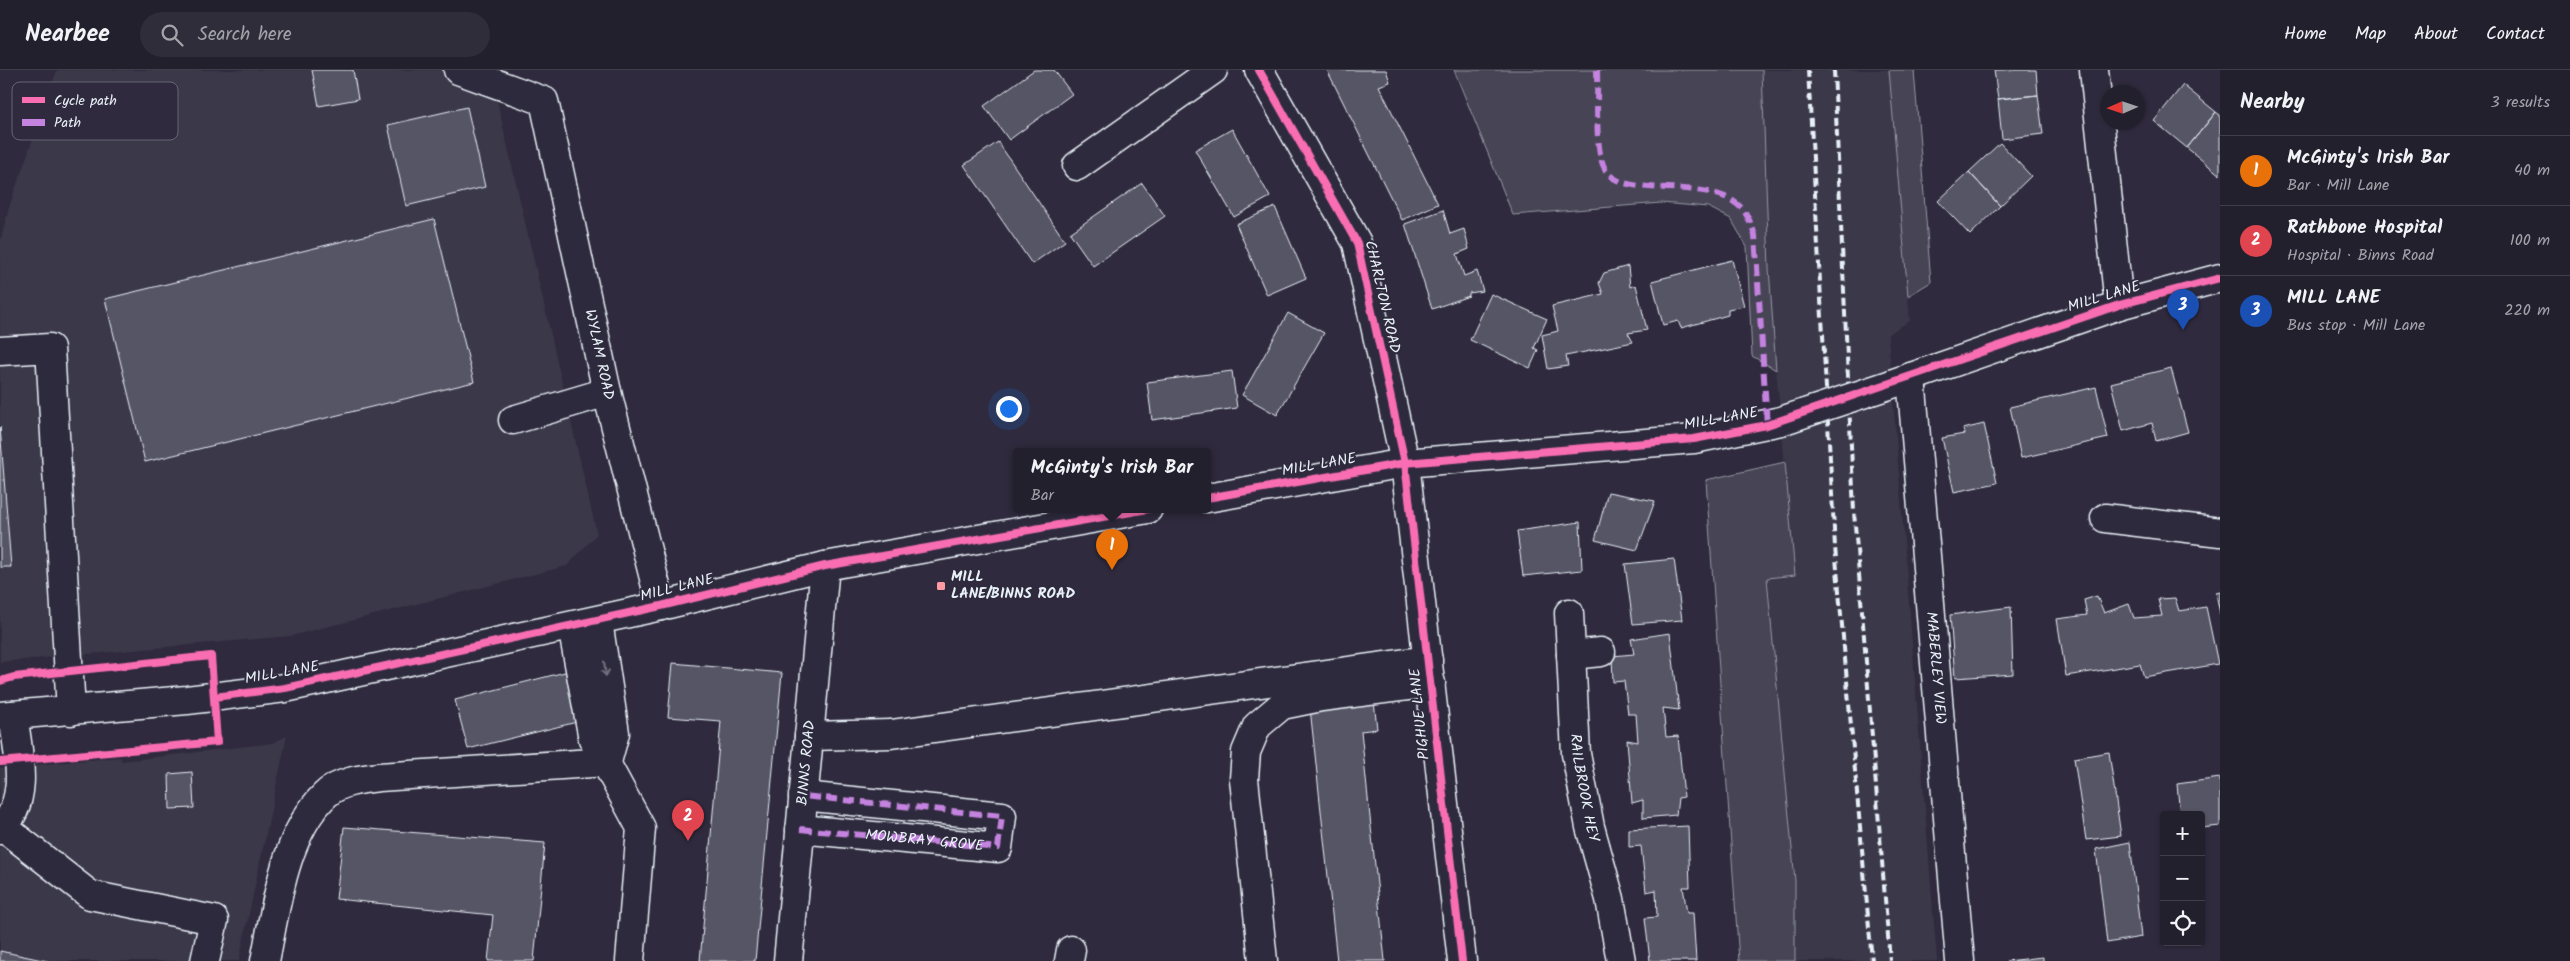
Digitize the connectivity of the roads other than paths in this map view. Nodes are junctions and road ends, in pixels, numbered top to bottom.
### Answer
1 (458, 70) edge
2 (1213, 70) edge
3 (1259, 70) edge
4 (2094, 70) edge
5 (1078, 166) dead end
6 (2220, 278) edge
7 (2119, 305) junction
8 (0, 351) edge
9 (1901, 381) junction
10 (607, 392) junction
11 (513, 420) dead end
12 (1405, 463) junction
13 (1211, 497) edge
14 (1125, 513) edge
15 (2105, 518) dead end
16 (2220, 532) edge
17 (825, 566) junction
18 (661, 606) junction
19 (1569, 612) dead end
20 (585, 623) junction
21 (1601, 652) dead end
22 (1571, 655) junction
23 (1430, 672) junction
24 (71, 711) junction
25 (7, 716) edge
26 (809, 736) junction
27 (607, 762) junction
28 (803, 796) junction
29 (1, 829) edge
30 (800, 829) junction
31 (205, 961) edge
32 (265, 961) edge
33 (630, 961) edge
34 (788, 961) edge
35 (1263, 961) edge
36 (1462, 961) edge
37 (1621, 961) edge
38 (1960, 961) edge

1 - 10 street, WYLAM ROAD
2 - 5 street
3 - 12 street, CHARLTON ROAD
4 - 7 street
6 - 7 street, MILL LANE
7 - 9 street, MILL LANE
8 - 24 street
9 - 12 street, MILL LANE, bridge
9 - 38 street, MABERLEY VIEW
10 - 11 street
10 - 18 street, WYLAM ROAD
12 - 13 street, MILL LANE
12 - 23 street, PIGHUE LANE
14 - 17 street, MILL LANE
15 - 16 street
17 - 18 street, MILL LANE
17 - 26 street, BINNS ROAD
18 - 20 street, MILL LANE
19 - 22 street, RAILBROOK HEY
20 - 24 street, MILL LANE
20 - 27 street
21 - 22 street
22 - 37 street, RAILBROOK HEY
23 - 26 street
23 - 35 street
23 - 36 street, PIGHUE LANE
24 - 25 street, MILL LANE
25 - 29 street
26 - 28 street, BINNS ROAD
27 - 32 street
27 - 33 street
28 - 30 street, BINNS ROAD
28 - 30 street, MOWBRAY GROVE
29 - 31 street
30 - 34 street, BINNS ROAD

